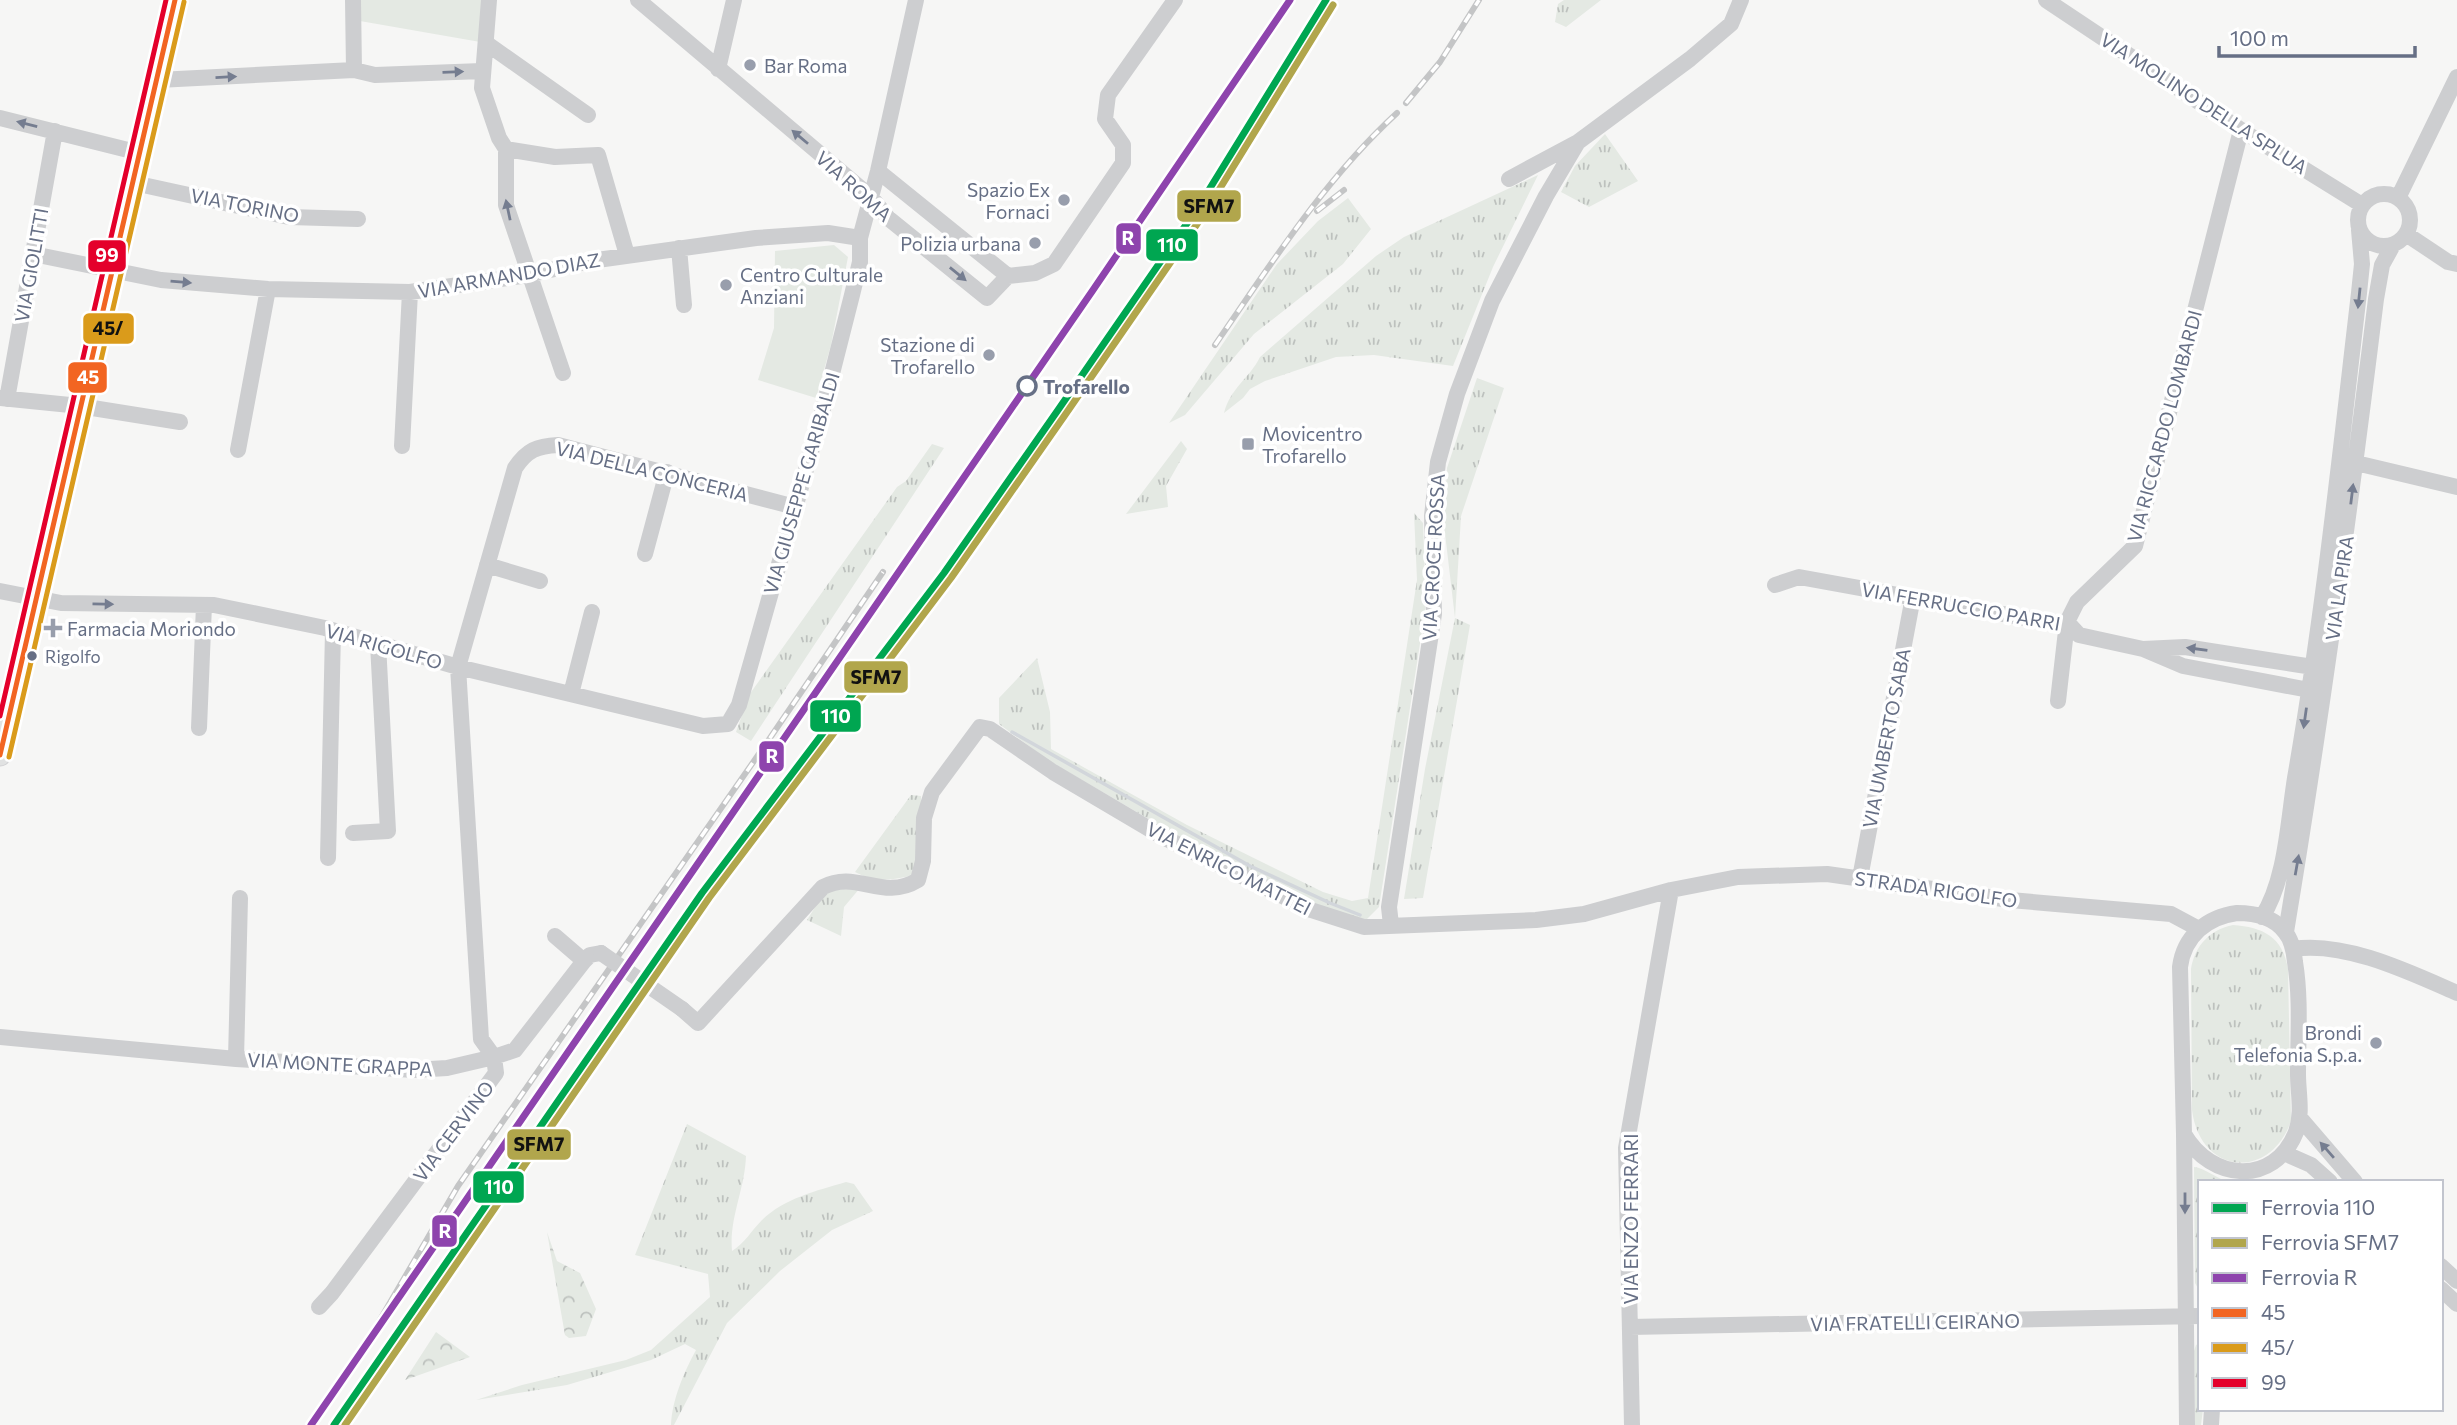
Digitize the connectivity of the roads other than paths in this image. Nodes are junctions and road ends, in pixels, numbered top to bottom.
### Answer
1 (175, 0) edge
2 (353, 0) edge
3 (489, 0) edge
4 (638, 0) edge
5 (734, 0) edge
6 (916, 0) edge
7 (1175, 0) edge
8 (1741, 0) edge
9 (2046, 0) edge
10 (486, 43) junction
11 (718, 69) junction
12 (354, 70) junction
13 (482, 71) junction
14 (2457, 77) edge
15 (158, 80) junction
16 (588, 114) dead end
17 (0, 117) edge
18 (2241, 130) junction
19 (55, 131) junction
20 (1578, 142) junction
21 (506, 149) junction
22 (140, 153) junction
23 (878, 171) junction
24 (1509, 179) dead end
25 (134, 183) junction
26 (871, 197) junction
27 (2398, 198) junction
28 (2362, 205) junction
29 (358, 219) dead end
30 (2359, 230) junction
31 (2406, 234) junction
32 (860, 238) junction
33 (2393, 245) junction
34 (679, 248) junction
35 (33, 254) junction
36 (627, 255) junction
37 (2457, 264) edge
38 (114, 271) junction
39 (528, 275) junction
40 (1008, 276) junction
41 (268, 289) junction
42 (410, 292) junction
43 (684, 305) dead end
44 (563, 373) dead end
45 (3, 398) edge
46 (80, 406) junction
47 (180, 422) dead end
48 (402, 446) dead end
49 (238, 450) dead end
50 (2356, 463) junction
51 (667, 472) junction
52 (2457, 487) edge
53 (795, 507) junction
54 (645, 554) dead end
55 (487, 565) junction
56 (540, 581) dead end
57 (1776, 585) dead end
58 (0, 590) edge
59 (1913, 597) junction
60 (35, 598) junction
61 (204, 605) junction
62 (592, 612) dead end
63 (2067, 622) junction
64 (333, 631) junction
65 (378, 644) junction
66 (2143, 649) junction
67 (2231, 654) junction
68 (458, 667) junction
69 (2313, 667) junction
70 (2228, 675) junction
71 (2309, 690) junction
72 (571, 694) junction
73 (2057, 701) dead end
74 (728, 723) joint
75 (199, 728) dead end
76 (0, 755) edge
77 (354, 833) dead end
78 (328, 858) dead end
79 (1860, 878) junction
80 (1671, 890) junction
81 (240, 898) dead end
82 (2262, 917) junction
83 (1391, 925) junction
84 (2199, 929) junction
85 (2286, 932) junction
86 (555, 936) dead end
87 (2293, 949) junction
88 (584, 961) junction
89 (2457, 992) edge
90 (698, 1023) joint
91 (0, 1037) edge
92 (494, 1058) junction
93 (236, 1059) junction
94 (2300, 1118) junction
95 (2184, 1135) junction
96 (2284, 1153) junction
97 (2253, 1176) edge
98 (2328, 1180) edge
99 (2353, 1180) edge
100 (2443, 1268) edge
101 (2457, 1281) edge
102 (2443, 1291) edge
103 (2457, 1304) edge
104 (319, 1307) dead end
105 (2192, 1316) edge
106 (1630, 1327) junction
107 (1632, 1425) edge
108 (2187, 1425) edge

1 - 15 main road
2 - 12 street
3 - 10 street
4 - 11 street, VIA ROMA
5 - 11 street
6 - 23 street, VIA GIUSEPPE GARIBALDI
7 - 40 street
8 - 20 street, VIA CROCE ROSSA
9 - 18 street, VIA MOLINO DELLA SPLUA
10 - 13 street
10 - 16 street
26 -> 11 street, VIA ROMA
12 -> 13 street
15 -> 12 street
13 - 21 street
14 - 27 street
15 - 22 main road
19 -> 17 street
18 - 28 street, VIA MOLINO DELLA SPLUA
18 - 63 street, VIA RICCARDO LOMBARDI
19 - 22 street
19 - 35 street, VIA GIOLITTI
20 - 24 street
20 - 83 street, VIA CROCE ROSSA
21 - 36 street
39 -> 21 street
22 - 25 main road
23 - 26 street, VIA GIUSEPPE GARIBALDI
23 - 40 street, VIA ROMA
25 - 29 street, VIA TORINO
25 - 38 main road
26 - 32 street, VIA GIUSEPPE GARIBALDI
26 -> 40 street, VIA ROMA
27 - 28 street
27 - 31 street
28 - 30 street
30 - 33 street
30 -> 69 street, VIA LA PIRA
31 - 33 street
31 - 37 street
32 - 34 street, VIA ARMANDO DIAZ
32 - 53 street, VIA GIUSEPPE GARIBALDI
33 - 50 street, VIA LA PIRA
34 - 36 street, VIA ARMANDO DIAZ
34 - 43 street
35 - 38 street, VIA ARMANDO DIAZ
35 - 45 street, VIA GIOLITTI
36 - 39 street, VIA ARMANDO DIAZ
38 -> 41 street, VIA ARMANDO DIAZ
38 - 46 main road
39 - 42 street, VIA ARMANDO DIAZ
39 - 44 street
41 - 42 street, VIA ARMANDO DIAZ
41 - 49 street
42 - 48 street
45 - 46 street
46 - 47 street
46 - 60 main road
50 - 52 street
85 -> 50 street, VIA LA PIRA
51 - 53 street, VIA DELLA CONCERIA
51 - 54 street
51 - 55 street, VIA DELLA CONCERIA
53 - 74 street, VIA GIUSEPPE GARIBALDI
55 - 56 street
55 - 68 street, VIA DELLA CONCERIA
57 - 59 street, VIA FERRUCCIO PARRI
58 - 60 street, VIA RIGOLFO
59 - 63 street, VIA FERRUCCIO PARRI
59 - 79 street, VIA UMBERTO SABA
60 -> 61 street, VIA RIGOLFO
60 - 76 main road
61 - 64 street, VIA RIGOLFO
61 - 75 street
62 - 72 street
63 - 66 street, VIA FERRUCCIO PARRI
63 - 73 street, VIA RICCARDO LOMBARDI
64 - 65 street, VIA RIGOLFO
64 - 78 street
65 - 68 street, VIA RIGOLFO
65 - 77 street
67 -> 66 street
66 - 70 street
67 - 69 street
67 - 70 street
68 - 72 street, VIA RIGOLFO
68 - 92 street
69 - 71 street, VIA LA PIRA
70 - 71 street
71 -> 82 street, VIA LA PIRA
72 - 74 street, VIA RIGOLFO
79 - 80 street, STRADA RIGOLFO
79 - 84 street, STRADA RIGOLFO
80 - 83 street, VIA ENRICO MATTEI
80 - 106 street, VIA ENZO FERRARI
81 - 93 street
82 - 84 street
82 - 85 street
83 - 90 street, VIA ENRICO MATTEI
84 - 95 street
85 - 87 street
86 - 88 street
87 - 89 street
87 - 94 street
88 - 90 street, VIA CERVINO, bridge
88 - 92 street, VIA CERVINO
91 - 93 street, VIA MONTE GRAPPA
92 - 93 street, VIA MONTE GRAPPA
92 - 104 street, VIA CERVINO
94 - 96 street
99 -> 94 street
95 - 97 street
95 -> 105 street
96 - 97 street
96 - 98 street
100 - 101 street
102 - 103 street
105 - 106 street, VIA FRATELLI CEIRANO
105 - 108 street
106 - 107 street, VIA ENZO FERRARI

